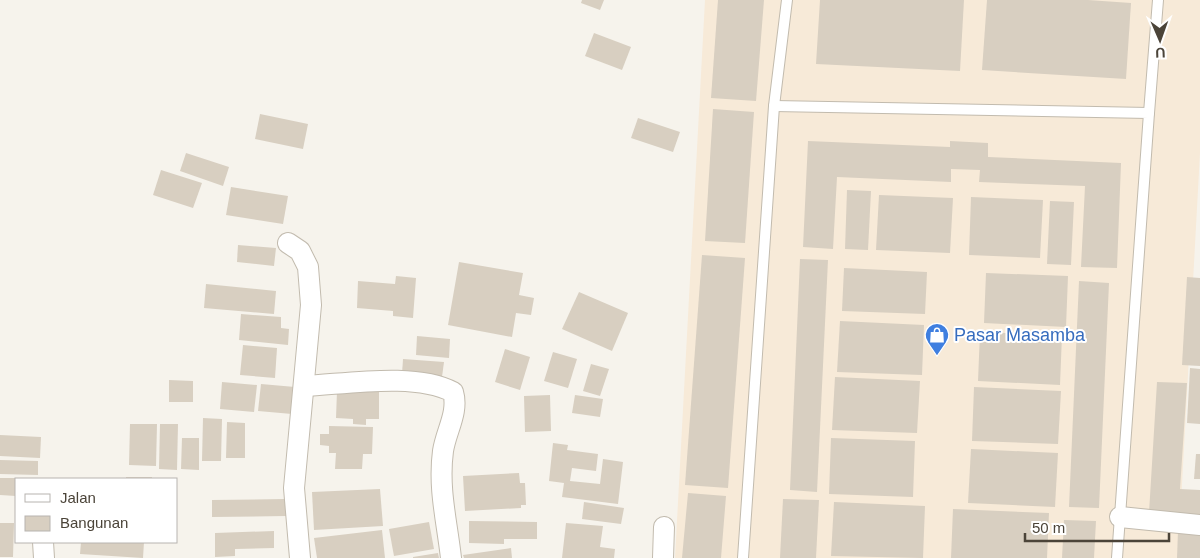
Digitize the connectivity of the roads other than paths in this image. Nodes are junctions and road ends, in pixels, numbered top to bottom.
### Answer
1 (787, 0) edge
2 (1158, 0) edge
3 (774, 106) junction
4 (1149, 113) junction
5 (288, 242) dead end
6 (304, 386) junction
7 (1120, 517) junction
8 (1200, 525) edge
9 (664, 527) dead end
10 (43, 543) edge
11 (44, 558) edge
12 (300, 558) edge
13 (451, 558) edge
14 (663, 558) edge
15 (743, 558) edge
16 (1117, 558) edge

1 - 3 lane
2 - 4 lane
3 - 4 lane
3 - 15 lane
4 - 7 lane
5 - 6 street
6 - 12 street
6 - 13 street
7 - 8 street
7 - 16 lane
9 - 14 street
10 - 11 street

